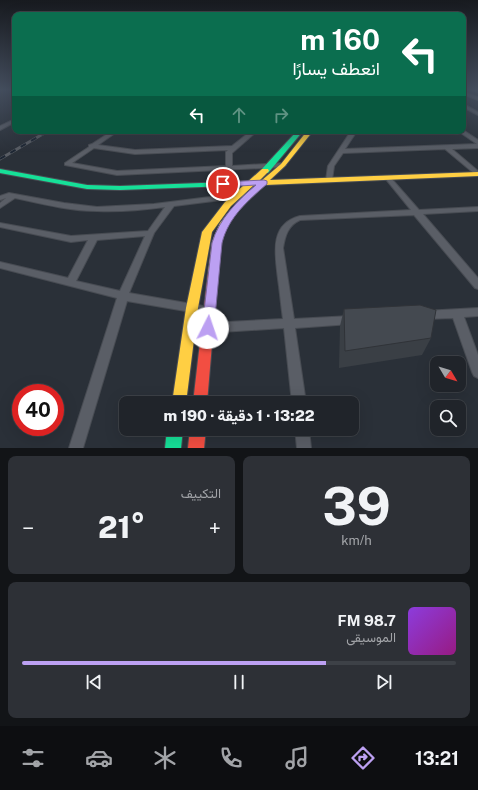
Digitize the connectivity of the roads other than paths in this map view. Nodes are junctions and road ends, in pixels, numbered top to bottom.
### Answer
1 (466, 112) edge
2 (466, 113) edge
3 (476, 113) edge
4 (478, 119) edge
5 (12, 122) edge
6 (0, 128) edge
7 (110, 134) edge
8 (250, 134) edge
9 (297, 134) edge
10 (308, 134) edge
11 (352, 134) edge
12 (465, 134) edge
13 (478, 144) edge
14 (91, 146) junction
15 (446, 147) junction
16 (233, 148) junction
17 (341, 151) junction
18 (271, 165) junction
19 (283, 165) junction
20 (229, 168) junction
21 (0, 171) edge
22 (478, 174) edge
23 (388, 178) junction
24 (329, 180) junction
25 (264, 182) junction
26 (249, 183) junction
27 (250, 194) junction
28 (14, 196) junction
29 (233, 196) junction
30 (0, 198) edge
31 (172, 204) junction
32 (0, 206) edge
33 (478, 209) edge
34 (414, 211) junction
35 (0, 225) edge
36 (150, 233) junction
37 (94, 237) junction
38 (0, 264) edge
39 (70, 283) junction
40 (478, 285) edge
41 (123, 296) junction
42 (192, 308) junction
43 (209, 310) junction
44 (478, 312) edge
45 (457, 313) junction
46 (411, 316) edge
47 (365, 319) edge
48 (289, 324) junction
49 (208, 328) junction
50 (190, 329) junction
51 (478, 372) edge
52 (180, 396) edge
53 (201, 396) edge
54 (298, 396) edge
55 (175, 436) edge
56 (197, 436) edge
57 (303, 436) edge
58 (76, 448) edge
59 (173, 448) edge
60 (196, 448) edge
61 (304, 448) edge

1 - 3 street
2 - 4 street
5 - 6 street
7 - 14 street
8 - 16 street
9 - 18 street
10 - 19 street
11 - 17 street
12 - 13 street
13 - 15 street
14 - 16 street
14 - 20 street
15 - 17 street
15 - 22 street
16 - 20 street
17 - 24 street
18 - 19 street
18 - 20 street
18 - 26 street
19 - 25 street
21 - 26 street
22 - 23 street
23 - 24 street
23 - 34 street
24 - 25 street
25 - 26 street
25 - 27 street
26 - 29 street
27 - 29 street
27 - 43 street
28 - 30 street
28 - 31 street
28 - 32 street
29 - 31 street
29 - 42 street
31 - 36 street
33 - 34 street
34 - 40 street
34 - 48 street
35 - 37 street
36 - 37 street
36 - 41 street
37 - 39 street
38 - 39 street
39 - 41 street
41 - 42 street
41 - 58 street
42 - 43 street
42 - 50 street
43 - 49 street
44 - 45 street
45 - 46 street
45 - 51 street
47 - 48 street
48 - 49 street
48 - 54 street
49 - 50 street
49 - 53 street
50 - 52 street
55 - 59 street
56 - 60 street
57 - 61 street

